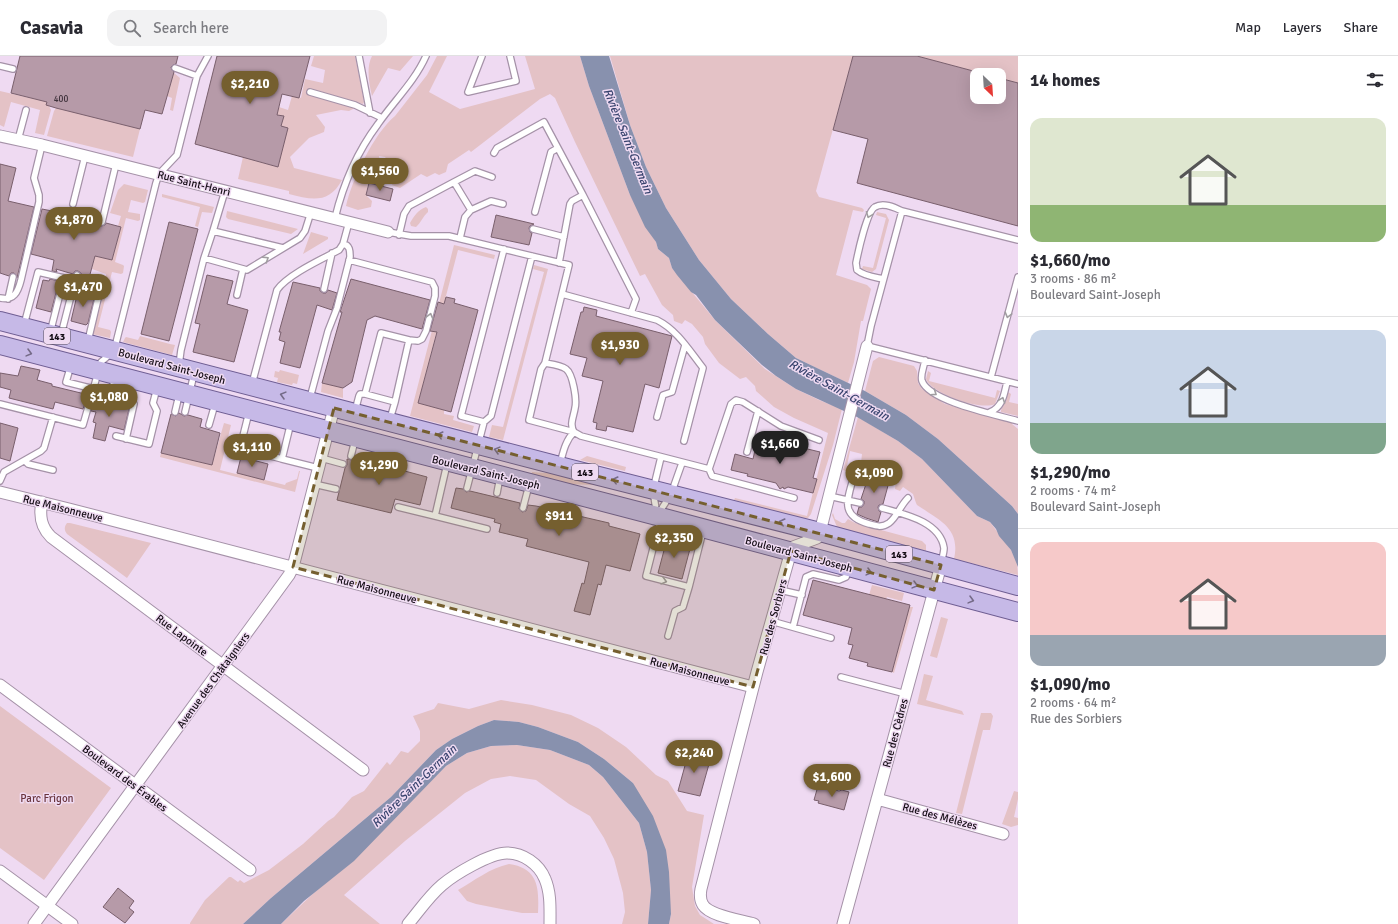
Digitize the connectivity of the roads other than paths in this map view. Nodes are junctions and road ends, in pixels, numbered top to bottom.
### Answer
1 (208, 56) edge
2 (359, 56) edge
3 (426, 56) edge
4 (482, 56) edge
5 (510, 56) edge
6 (0, 66) edge
7 (175, 68) dead end
8 (13, 69) dead end
9 (197, 76) junction
10 (310, 92) dead end
11 (26, 110) dead end
12 (370, 113) junction
13 (382, 118) junction
14 (0, 136) edge
15 (18, 140) junction
16 (42, 145) junction
17 (558, 148) junction
18 (494, 153) dead end
19 (85, 156) junction
20 (116, 164) junction
21 (159, 174) junction
22 (492, 177) dead end
23 (454, 182) junction
24 (225, 191) junction
25 (583, 195) junction
26 (73, 204) dead end
27 (504, 204) dead end
28 (471, 210) junction
29 (902, 211) junction
30 (311, 212) junction
31 (535, 212) dead end
32 (335, 218) junction
33 (102, 222) dead end
34 (349, 222) junction
35 (533, 229) dead end
36 (213, 231) junction
37 (388, 232) joint
38 (399, 235) junction
39 (564, 237) junction
40 (460, 238) junction
41 (1018, 240) edge
42 (343, 244) junction
43 (283, 248) junction
44 (504, 249) junction
45 (332, 253) junction
46 (532, 256) junction
47 (204, 258) junction
48 (349, 260) junction
49 (559, 263) junction
50 (243, 269) junction
51 (13, 277) dead end
52 (76, 277) junction
53 (1018, 277) edge
54 (64, 278) junction
55 (883, 280) junction
56 (324, 289) dead end
57 (562, 294) junction
58 (237, 295) dead end
59 (0, 298) edge
60 (8, 299) junction
61 (631, 313) junction
62 (0, 321) edge
63 (24, 327) junction
64 (55, 336) junction
65 (410, 340) junction
66 (87, 344) junction
67 (0, 345) edge
68 (685, 346) junction
69 (867, 346) junction
70 (114, 351) junction
71 (925, 360) junction
72 (545, 362) junction
73 (71, 364) junction
74 (186, 370) junction
75 (107, 373) junction
76 (991, 377) junction
77 (1007, 382) junction
78 (1018, 384) edge
79 (158, 386) junction
80 (251, 386) junction
81 (94, 389) junction
82 (131, 390) junction
83 (184, 393) junction
84 (365, 394) junction
85 (109, 399) dead end
86 (216, 401) junction
87 (309, 402) junction
88 (395, 402) junction
89 (0, 404) edge
90 (334, 408) junction
91 (249, 410) junction
92 (758, 411) junction
93 (175, 412) dead end
94 (185, 412) dead end
95 (354, 413) junction
96 (989, 413) junction
97 (53, 417) junction
98 (657, 417) dead end
99 (1018, 420) edge
100 (291, 421) junction
101 (390, 422) junction
102 (484, 422) junction
103 (209, 425) dead end
104 (328, 431) junction
105 (574, 432) junction
106 (116, 436) dead end
107 (356, 438) junction
108 (126, 439) junction
109 (819, 440) dead end
110 (684, 441) dead end
111 (478, 445) junction
112 (747, 452) dead end
113 (350, 456) dead end
114 (660, 457) junction
115 (282, 459) junction
116 (25, 461) junction
117 (448, 462) junction
118 (320, 463) junction
119 (682, 463) junction
120 (342, 464) dead end
121 (560, 466) junction
122 (472, 468) junction
123 (709, 469) junction
124 (53, 470) dead end
125 (855, 471) dead end
126 (1, 472) edge
127 (0, 481) edge
128 (529, 483) junction
129 (314, 484) junction
130 (467, 488) dead end
131 (336, 489) dead end
132 (653, 490) junction
133 (0, 492) edge
134 (671, 494) junction
135 (829, 496) junction
136 (794, 498) dead end
137 (908, 498) dead end
138 (848, 500) junction
139 (42, 502) junction
140 (860, 503) dead end
141 (398, 507) dead end
142 (523, 508) dead end
143 (882, 508) dead end
144 (898, 513) junction
145 (434, 516) junction
146 (657, 516) junction
147 (704, 528) junction
148 (487, 530) dead end
149 (820, 532) junction
150 (791, 551) junction
151 (940, 565) junction
152 (293, 567) junction
153 (850, 567) junction
154 (1014, 585) edge
155 (689, 587) junction
156 (780, 590) junction
157 (934, 590) junction
158 (802, 595) junction
159 (1017, 612) edge
160 (772, 621) junction
161 (793, 627) junction
162 (668, 636) dead end
163 (832, 638) dead end
164 (222, 665) junction
165 (840, 677) dead end
166 (0, 685) edge
167 (753, 687) junction
168 (906, 694) junction
169 (363, 770) dead end
170 (135, 786) junction
171 (876, 799) junction
172 (1003, 834) dead end
173 (250, 870) dead end
174 (0, 871) edge
175 (47, 906) junction
176 (34, 924) edge
177 (72, 924) edge
178 (408, 924) edge
179 (550, 924) edge
180 (754, 924) edge
181 (843, 924) edge

1 - 9 lane
2 - 12 lane
3 - 13 lane
4 - 5 lane
6 - 8 lane
7 - 9 lane
9 - 21 lane
10 - 12 lane
11 - 15 lane
12 - 13 lane
13 - 32 lane
14 - 15 street, Rue Saint-Henri
15 - 16 street, Rue Saint-Henri
16 - 19 street, Rue Saint-Henri
16 - 60 lane
17 - 18 lane
17 - 25 lane
17 - 31 lane
19 - 20 street, Rue Saint-Henri
19 - 26 lane
20 - 21 street, Rue Saint-Henri
20 - 33 lane
21 - 24 street, Rue Saint-Henri
21 - 70 lane
22 - 23 lane
23 - 28 lane
23 - 38 lane
24 - 30 street, Rue Saint-Henri
24 - 36 lane
25 - 39 lane
25 - 61 lane
27 - 28 lane
28 - 40 lane
29 - 41 lane
29 - 55 lane
29 -> 55 lane
30 - 32 street, Rue Saint-Henri
30 - 43 lane
32 - 34 street, Rue Saint-Henri
34 - 37 street, Rue Saint-Henri
34 - 42 lane
35 - 39 lane
36 - 43 lane
36 - 47 lane
37 - 38 lane
38 - 40 lane
39 - 49 lane
40 - 44 lane
42 - 45 lane
42 - 48 lane
50 -> 43 lane
44 - 46 lane
44 - 102 lane
45 - 56 lane
45 - 80 lane
46 - 49 lane
46 - 102 lane
47 - 50 lane
47 - 74 lane
65 -> 48 lane
48 - 87 lane
49 - 57 lane
50 - 58 lane
51 - 60 lane
52 - 54 lane
52 - 64 lane
52 - 66 lane
53 -> 76 lane
54 - 63 lane
54 - 64 lane
55 - 69 lane
57 - 61 lane
57 - 72 lane
59 - 60 lane
61 - 68 lane
62 - 63 main road, Boulevard Saint-Joseph / 143
63 - 64 main road, Boulevard Saint-Joseph / 143
64 - 66 main road, Boulevard Saint-Joseph / 143
65 - 84 lane
65 - 88 lane
66 - 70 main road, Boulevard Saint-Joseph / 143
67 -> 73 main road, Boulevard Saint-Joseph / 143
68 - 98 lane
68 - 110 lane
69 - 71 lane
69 - 135 street
70 - 74 main road, Boulevard Saint-Joseph / 143
70 - 75 lane
71 - 76 lane
71 -> 96 lane
72 - 105 lane
72 - 105 lane
73 - 75 main road, Boulevard Saint-Joseph / 143
73 - 81 lane
74 - 80 main road, Boulevard Saint-Joseph / 143
74 - 83 lane
75 - 81 lane
75 - 82 main road, Boulevard Saint-Joseph / 143
75 - 85 lane
76 - 77 lane
77 - 78 lane
96 -> 77 lane
79 - 82 main road, Boulevard Saint-Joseph / 143
79 - 83 main road, Boulevard Saint-Joseph / 143
79 - 108 lane
87 -> 80 main road, Boulevard Saint-Joseph / 143
81 - 97 lane
82 - 108 lane
83 - 86 main road, Boulevard Saint-Joseph / 143
83 - 93 lane
83 - 94 lane
84 - 88 lane
84 - 95 lane
86 - 91 main road, Boulevard Saint-Joseph / 143
86 - 103 lane
87 - 90 main road, Boulevard Saint-Joseph / 143
88 - 101 lane
89 - 97 lane
90 - 95 main road, Boulevard Saint-Joseph / 143
90 - 104 street, Avenue des Châtaigniers
91 - 100 main road, Boulevard Saint-Joseph / 143
91 - 115 lane
92 - 109 lane
92 - 112 lane
92 - 123 lane
95 - 101 main road, Boulevard Saint-Joseph / 143
96 - 99 lane
97 - 116 lane
100 - 104 main road, Boulevard Saint-Joseph / 143
100 - 115 lane
111 -> 101 main road, Boulevard Saint-Joseph / 143
102 - 111 lane
104 - 107 main road, Boulevard Saint-Joseph / 143
104 - 118 street, Avenue des Châtaigniers
105 - 114 lane
105 - 121 lane
106 - 108 lane
107 - 113 lane
107 - 117 main road, Boulevard Saint-Joseph / 143
121 -> 111 main road, Boulevard Saint-Joseph / 143
111 - 122 lane
114 - 119 lane
114 - 132 lane
115 - 118 lane
116 - 124 lane
116 - 126 lane
117 - 122 main road, Boulevard Saint-Joseph / 143
117 - 145 lane
118 - 120 lane
118 - 129 street, Avenue des Châtaigniers
119 - 123 lane
119 - 134 lane
132 -> 121 main road, Boulevard Saint-Joseph / 143
122 - 128 main road, Boulevard Saint-Joseph / 143
122 - 130 lane
123 - 136 lane
125 - 138 lane
126 - 127 lane
128 - 142 lane
128 - 146 main road, Boulevard Saint-Joseph / 143
129 - 131 lane
129 - 152 street, Avenue des Châtaigniers
132 - 134 main road, Boulevard Saint-Joseph / 143
132 - 146 lane
133 - 139 street, Rue Maisonneuve
134 - 146 lane
149 -> 134 main road, Boulevard Saint-Joseph / 143
135 - 138 lane
135 - 149 street
137 - 144 lane
138 - 140 lane
138 - 144 lane
139 - 152 street, Rue Maisonneuve
139 - 164 street, Rue Lapointe
141 - 145 lane
143 - 144 lane
144 - 151 lane
145 - 148 lane
146 - 147 main road, Boulevard Saint-Joseph / 143
146 -> 155 lane
147 - 150 main road, Boulevard Saint-Joseph / 143
147 - 155 lane
149 - 150 street
149 - 151 main road, Boulevard Saint-Joseph / 143
150 - 153 main road, Boulevard Saint-Joseph / 143
150 - 156 street, Rue des Sorbiers
151 - 154 main road, Boulevard Saint-Joseph / 143
151 - 157 street, Rue des Cèdres
152 - 164 street, Avenue des Châtaigniers
152 - 167 street, Rue Maisonneuve
153 -> 157 main road, Boulevard Saint-Joseph / 143
153 - 158 lane
155 - 162 lane
156 - 158 lane
156 - 160 street, Rue des Sorbiers
157 -> 159 main road, Boulevard Saint-Joseph / 143
157 - 168 street, Rue des Cèdres
158 - 161 lane
160 - 161 lane
160 - 167 street, Rue des Sorbiers
161 - 163 lane
164 - 169 street, Rue Lapointe
164 - 170 street, Avenue des Châtaigniers
165 - 168 lane
166 - 170 street, Boulevard des Érables
167 - 180 street, Rue des Sorbiers
168 - 171 street, Rue des Cèdres
170 - 173 street, Boulevard des Érables
170 - 175 street, Avenue des Châtaigniers
171 - 172 street, Rue des Mélèzes
171 - 181 street, Rue des Cèdres
174 - 175 street
175 - 176 street, Avenue des Châtaigniers
175 - 177 street
178 - 179 street

